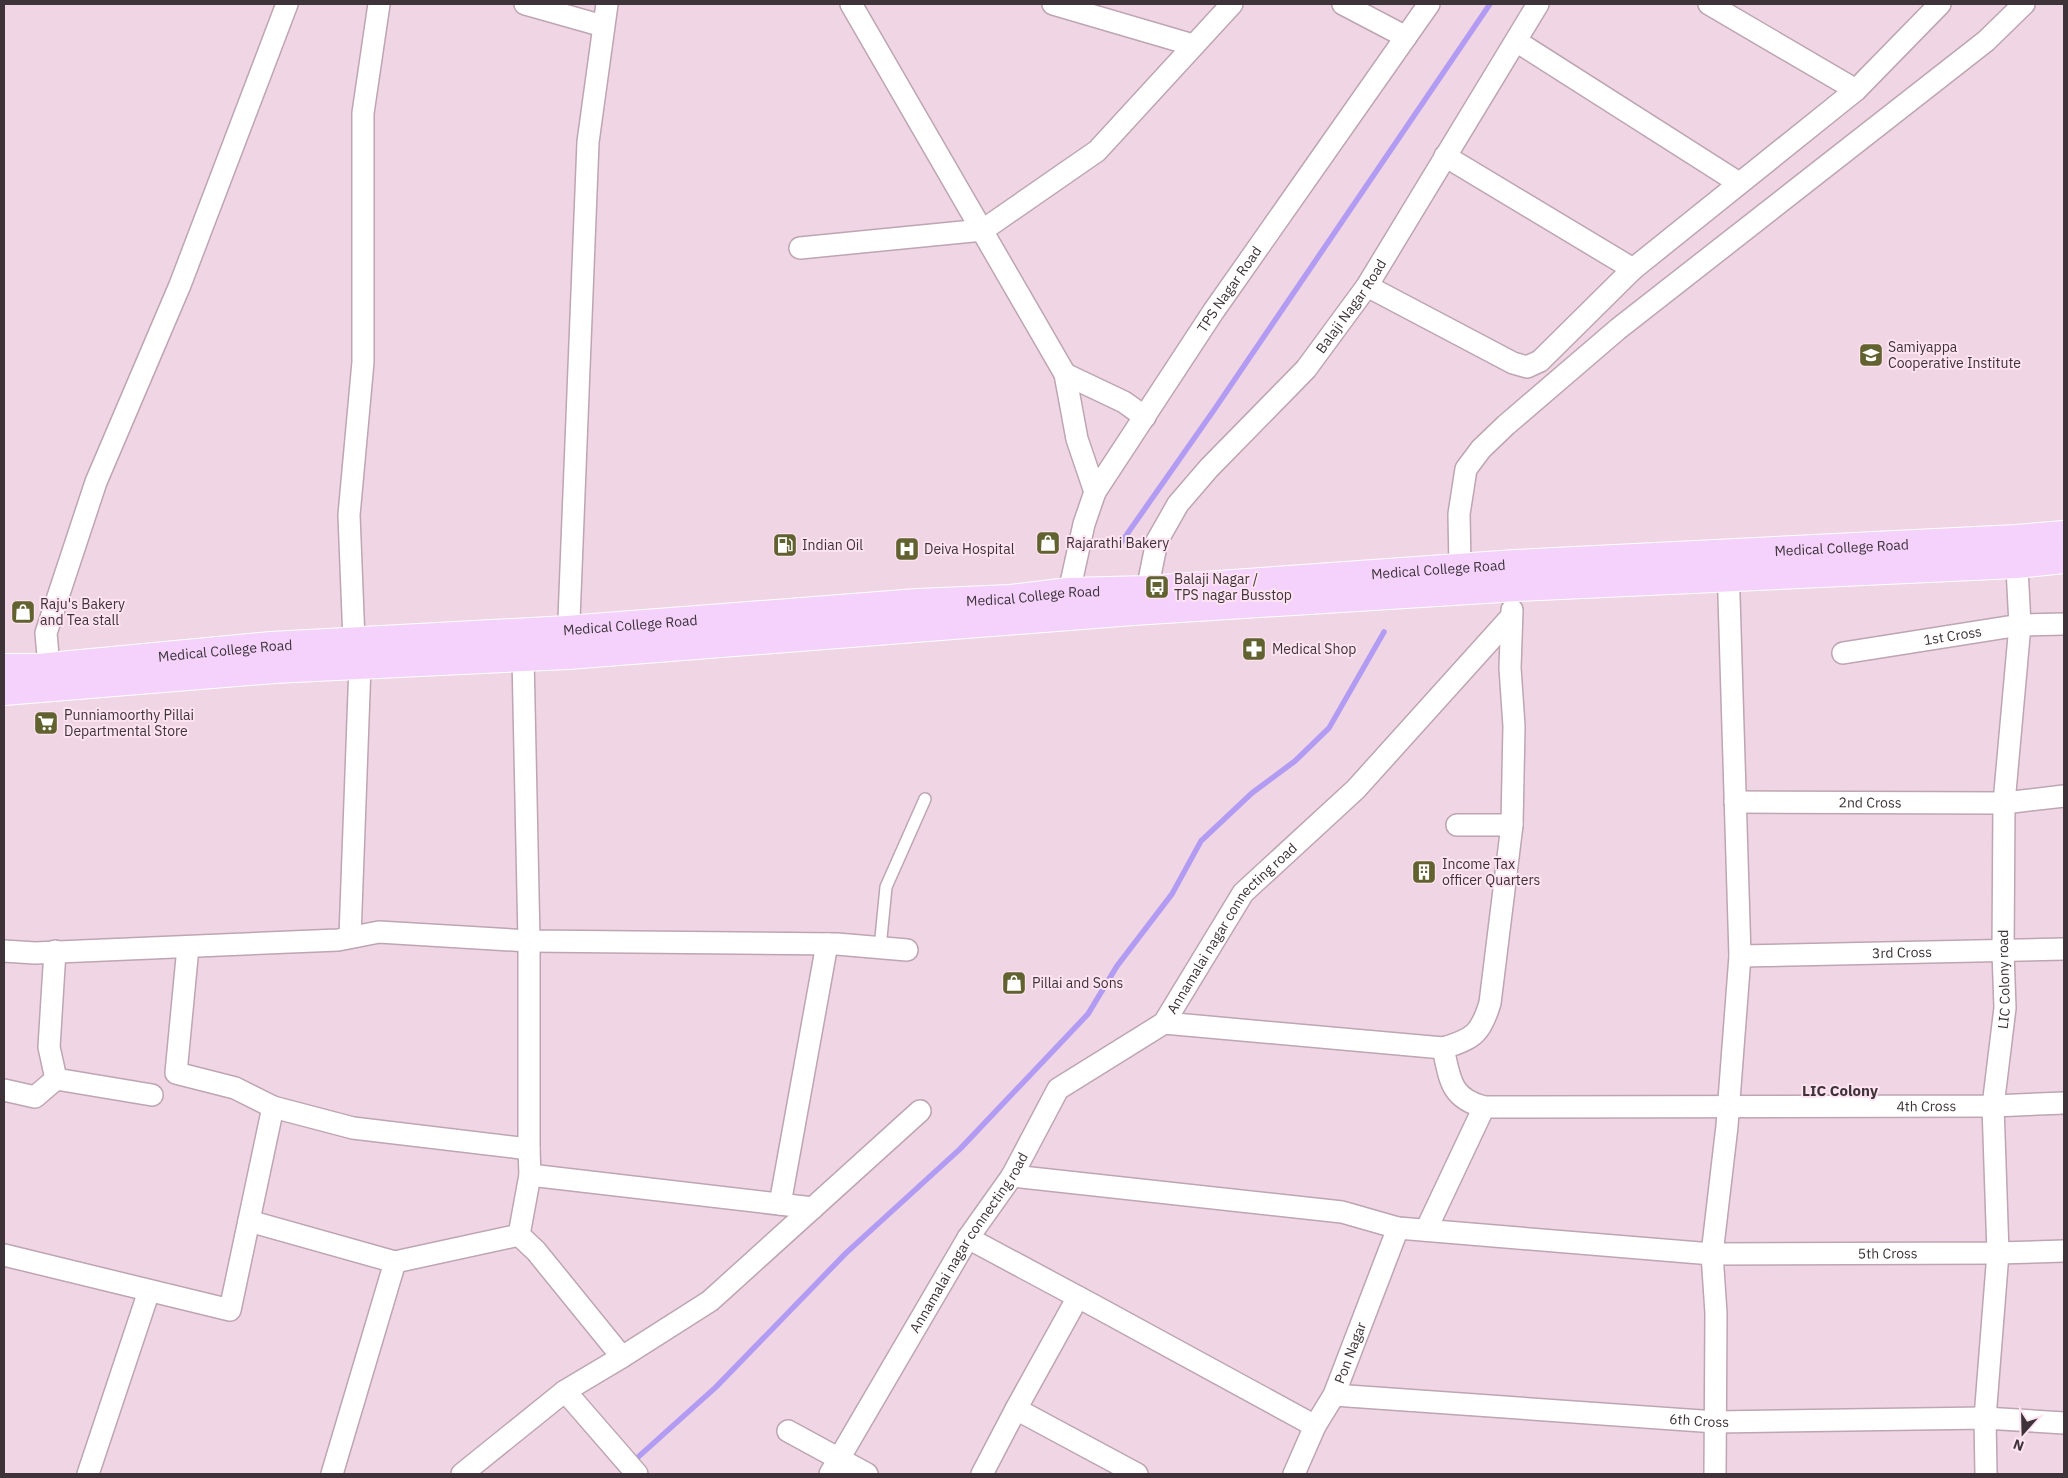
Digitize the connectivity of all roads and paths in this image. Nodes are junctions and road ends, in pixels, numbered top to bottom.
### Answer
1 (287, 4) edge
2 (379, 4) edge
3 (524, 4) edge
4 (851, 4) edge
5 (1053, 4) edge
6 (1232, 4) edge
7 (1343, 4) edge
8 (1429, 4) edge
9 (1538, 4) edge
10 (1710, 4) edge
11 (1940, 4) edge
12 (2024, 4) edge
13 (606, 10) edge
14 (1406, 37) junction
15 (1516, 41) junction
16 (1193, 45) junction
17 (1856, 90) junction
18 (1446, 156) junction
19 (1739, 183) junction
20 (983, 230) junction
21 (800, 248) dead end
22 (1633, 269) junction
23 (1367, 286) junction
24 (1065, 374) junction
25 (1145, 416) junction
26 (1095, 492) junction
27 (2064, 535) edge
28 (2016, 552) junction
29 (2064, 559) edge
30 (1728, 565) junction
31 (1460, 568) junction
32 (1517, 587) junction
33 (1138, 597) junction
34 (1081, 603) junction
35 (1510, 617) junction
36 (2064, 624) edge
37 (2020, 625) junction
38 (568, 642) junction
39 (357, 653) junction
40 (1843, 653) dead end
41 (523, 657) junction
42 (49, 667) junction
43 (4, 668) edge
44 (4, 691) edge
45 (2064, 796) edge
46 (925, 798) dead end
47 (1735, 802) junction
48 (2004, 803) junction
49 (1512, 824) junction
50 (1457, 825) dead end
51 (350, 937) junction
52 (529, 941) junction
53 (827, 944) junction
54 (188, 947) junction
55 (880, 948) junction
56 (2064, 949) edge
57 (907, 950) dead end
58 (4, 951) edge
59 (55, 951) junction
60 (2002, 952) junction
61 (1740, 956) junction
62 (1164, 1023) junction
63 (1443, 1048) junction
64 (56, 1079) junction
65 (4, 1090) edge
66 (152, 1095) dead end
67 (2064, 1103) edge
68 (1729, 1106) junction
69 (1993, 1106) junction
70 (273, 1107) junction
71 (1484, 1107) junction
72 (920, 1111) dead end
73 (529, 1149) junction
74 (530, 1175) junction
75 (1012, 1176) junction
76 (780, 1204) junction
77 (814, 1208) junction
78 (249, 1221) junction
79 (1398, 1228) junction
80 (1426, 1230) junction
81 (519, 1235) junction
82 (968, 1238) junction
83 (2064, 1251) edge
84 (1998, 1253) junction
85 (1712, 1254) junction
86 (4, 1255) edge
87 (395, 1262) junction
88 (149, 1291) junction
89 (1078, 1297) junction
90 (622, 1357) junction
91 (565, 1391) junction
92 (1334, 1395) junction
93 (1016, 1409) junction
94 (1985, 1418) junction
95 (1716, 1422) junction
96 (2064, 1423) edge
97 (1315, 1426) junction
98 (788, 1431) dead end
99 (835, 1467) edge
100 (88, 1474) edge
101 (332, 1474) edge
102 (462, 1474) edge
103 (637, 1474) edge
104 (867, 1474) edge
105 (982, 1474) edge
106 (1137, 1474) edge
107 (1294, 1474) edge
108 (1715, 1474) edge
109 (1986, 1474) edge

1 - 42 street
2 - 39 street
3 - 13 street
4 - 20 street
5 - 16 street
6 - 16 street
7 - 14 street
8 - 14 street, TPS Nagar Road
9 - 15 street, Balaji Nagar Road
10 - 17 street
11 - 17 street
12 - 31 street
13 - 38 street
14 - 25 street, TPS Nagar Road
15 - 18 street, Balaji Nagar Road
15 - 19 street
16 - 20 street
17 - 19 street
18 - 22 street
18 - 23 street, Balaji Nagar Road
19 - 22 street
20 - 21 street
20 - 24 street
22 - 23 street
23 - 33 street, Balaji Nagar Road
24 - 25 street
24 - 26 street
25 - 26 street, TPS Nagar Road
26 - 34 street, TPS Nagar Road
27 - 28 main road, Medical College Road
28 - 29 main road, Medical College Road
28 - 30 main road, Medical College Road
28 - 37 street, LIC Colony road
30 - 31 main road, Medical College Road
30 - 32 main road, Medical College Road
30 - 47 street
31 - 33 main road, Medical College Road
32 - 33 main road, Medical College Road
32 - 35 street
33 - 34 main road, Medical College Road
34 - 38 main road, Medical College Road
35 - 49 street
35 - 62 street, Annamalai nagar connecting road
36 - 37 street, 1st Cross
37 - 40 street, 1st Cross
37 - 48 street, LIC Colony road
38 - 39 main road, Medical College Road
38 - 41 main road, Medical College Road
39 - 41 main road, Medical College Road
39 - 42 main road, Medical College Road
39 - 44 main road, Medical College Road
39 - 51 street
41 - 52 street
42 - 43 main road, Medical College Road
45 - 48 street, 2nd Cross
46 - 55 lane
47 - 48 street, 2nd Cross
47 - 61 street
48 - 60 street, LIC Colony road
49 - 50 street
49 - 63 street
51 - 52 street
51 - 54 street
52 - 53 street
52 - 73 street
53 - 55 street
53 - 76 street
54 - 59 street
54 - 70 street
55 - 57 street
56 - 60 street, 3rd Cross
58 - 59 street
59 - 64 street
60 - 61 street, 3rd Cross
60 - 69 street, LIC Colony road
61 - 68 street
62 - 63 street
62 - 75 street, Annamalai nagar connecting road
63 - 71 street
64 - 65 street
64 - 66 street
67 - 69 street, 4th Cross
68 - 69 street, 4th Cross
68 - 71 street, 4th Cross
68 - 85 street
69 - 84 street, LIC Colony road
70 - 73 street
70 - 78 street
71 - 80 street
72 - 77 street
73 - 74 street
74 - 76 street
74 - 81 street
75 - 79 street, 5th Cross
75 - 82 street, Annamalai nagar connecting road
76 - 77 street
77 - 90 street
78 - 87 street
78 - 88 street
79 - 80 street, 5th Cross
79 - 92 street, Pon Nagar
80 - 85 street, 5th Cross
81 - 87 street
81 - 90 street
82 - 89 street
82 - 99 street, Annamalai nagar connecting road
83 - 84 street, 5th Cross
84 - 85 street, 5th Cross
84 - 94 street, LIC Colony road
85 - 95 street
86 - 88 street
87 - 101 street
88 - 100 street
89 - 93 street
89 - 97 street
90 - 91 street
91 - 102 street
91 - 103 street
92 - 95 street, 6th Cross
92 - 97 street, Pon Nagar
93 - 105 street
93 - 106 street
94 - 95 street, 6th Cross
94 - 96 street, 6th Cross
94 - 109 street, LIC Colony road
95 - 108 street
97 - 107 street, Pon Nagar
98 - 99 street
99 - 104 street

